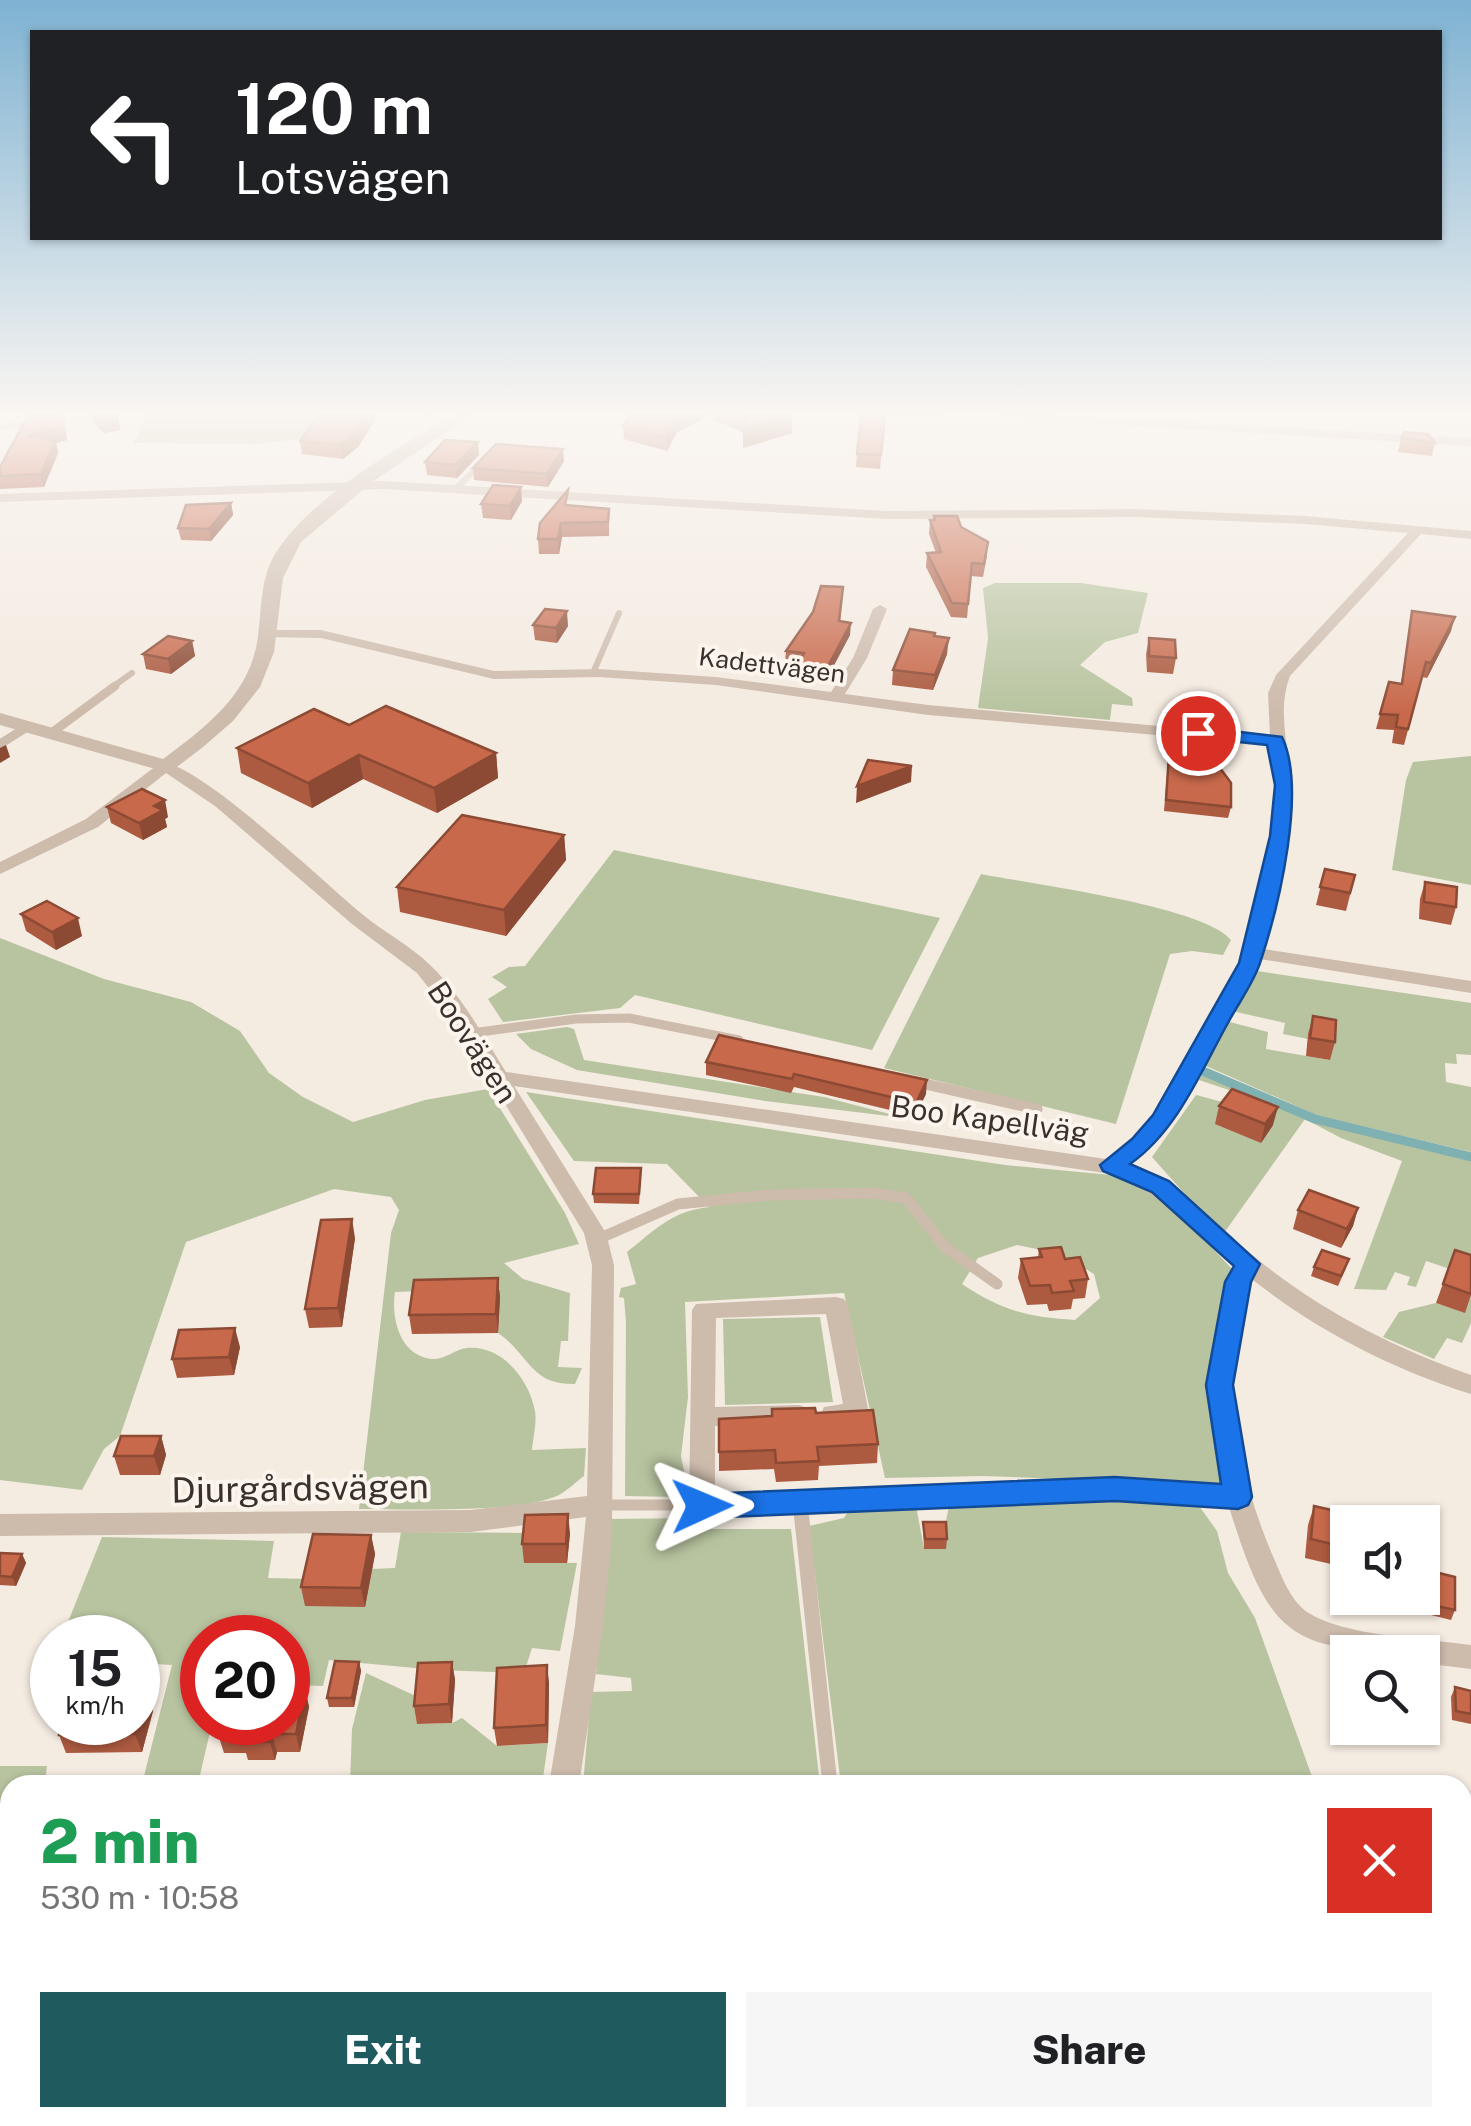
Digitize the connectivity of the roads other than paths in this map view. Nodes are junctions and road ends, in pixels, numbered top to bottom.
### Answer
1 (324, 514) edge
2 (874, 514) edge
3 (985, 514) edge
4 (1165, 514) edge
5 (1417, 531) junction
6 (1471, 536) edge
7 (880, 609) dead end
8 (620, 612) dead end
9 (267, 634) junction
10 (132, 673) dead end
11 (592, 674) junction
12 (836, 697) junction
13 (0, 719) edge
14 (27, 727) junction
15 (50, 734) junction
16 (1276, 740) junction
17 (0, 744) edge
18 (166, 766) junction
19 (0, 869) edge
20 (1254, 953) junction
21 (1471, 988) edge
22 (472, 1034) junction
23 (750, 1042) edge
24 (498, 1077) junction
25 (909, 1080) edge
26 (1037, 1109) dead end
27 (1112, 1165) junction
28 (597, 1239) junction
29 (1248, 1264) junction
30 (997, 1284) dead end
31 (1471, 1385) edge
32 (704, 1417) junction
33 (1238, 1497) junction
34 (600, 1505) junction
35 (800, 1505) junction
36 (702, 1506) junction
37 (0, 1526) edge
38 (1471, 1657) edge
39 (565, 1775) edge
40 (829, 1775) edge

1 - 9 street
2 - 3 street
4 - 5 street
5 - 6 street
5 - 16 street
7 - 12 street
8 - 11 lane
9 - 11 street, Kadettvägen
9 - 18 street
10 - 15 lane
11 - 12 street, Kadettvägen
12 - 16 street, Kadettvägen
13 - 14 street
14 - 15 street
14 - 17 lane
15 - 18 street
16 - 20 street
18 - 19 street
18 - 22 street, Boovägen
20 - 21 street
20 - 27 street
22 - 23 lane
22 - 24 street, Boovägen
24 - 27 street, Boo Kapellväg
24 - 28 street, Boovägen
25 - 26 lane
27 - 29 street, Boo Kapellväg
28 - 30 lane
28 - 34 street, Boovägen
29 - 31 street, Boo Kapellväg
29 - 33 street
32 - 32 street
32 - 36 street
33 - 35 street
33 - 38 street
34 - 36 lane
34 - 37 street, Djurgårdsvägen
34 - 39 street, Boovägen
35 - 36 lane
35 - 40 lane

